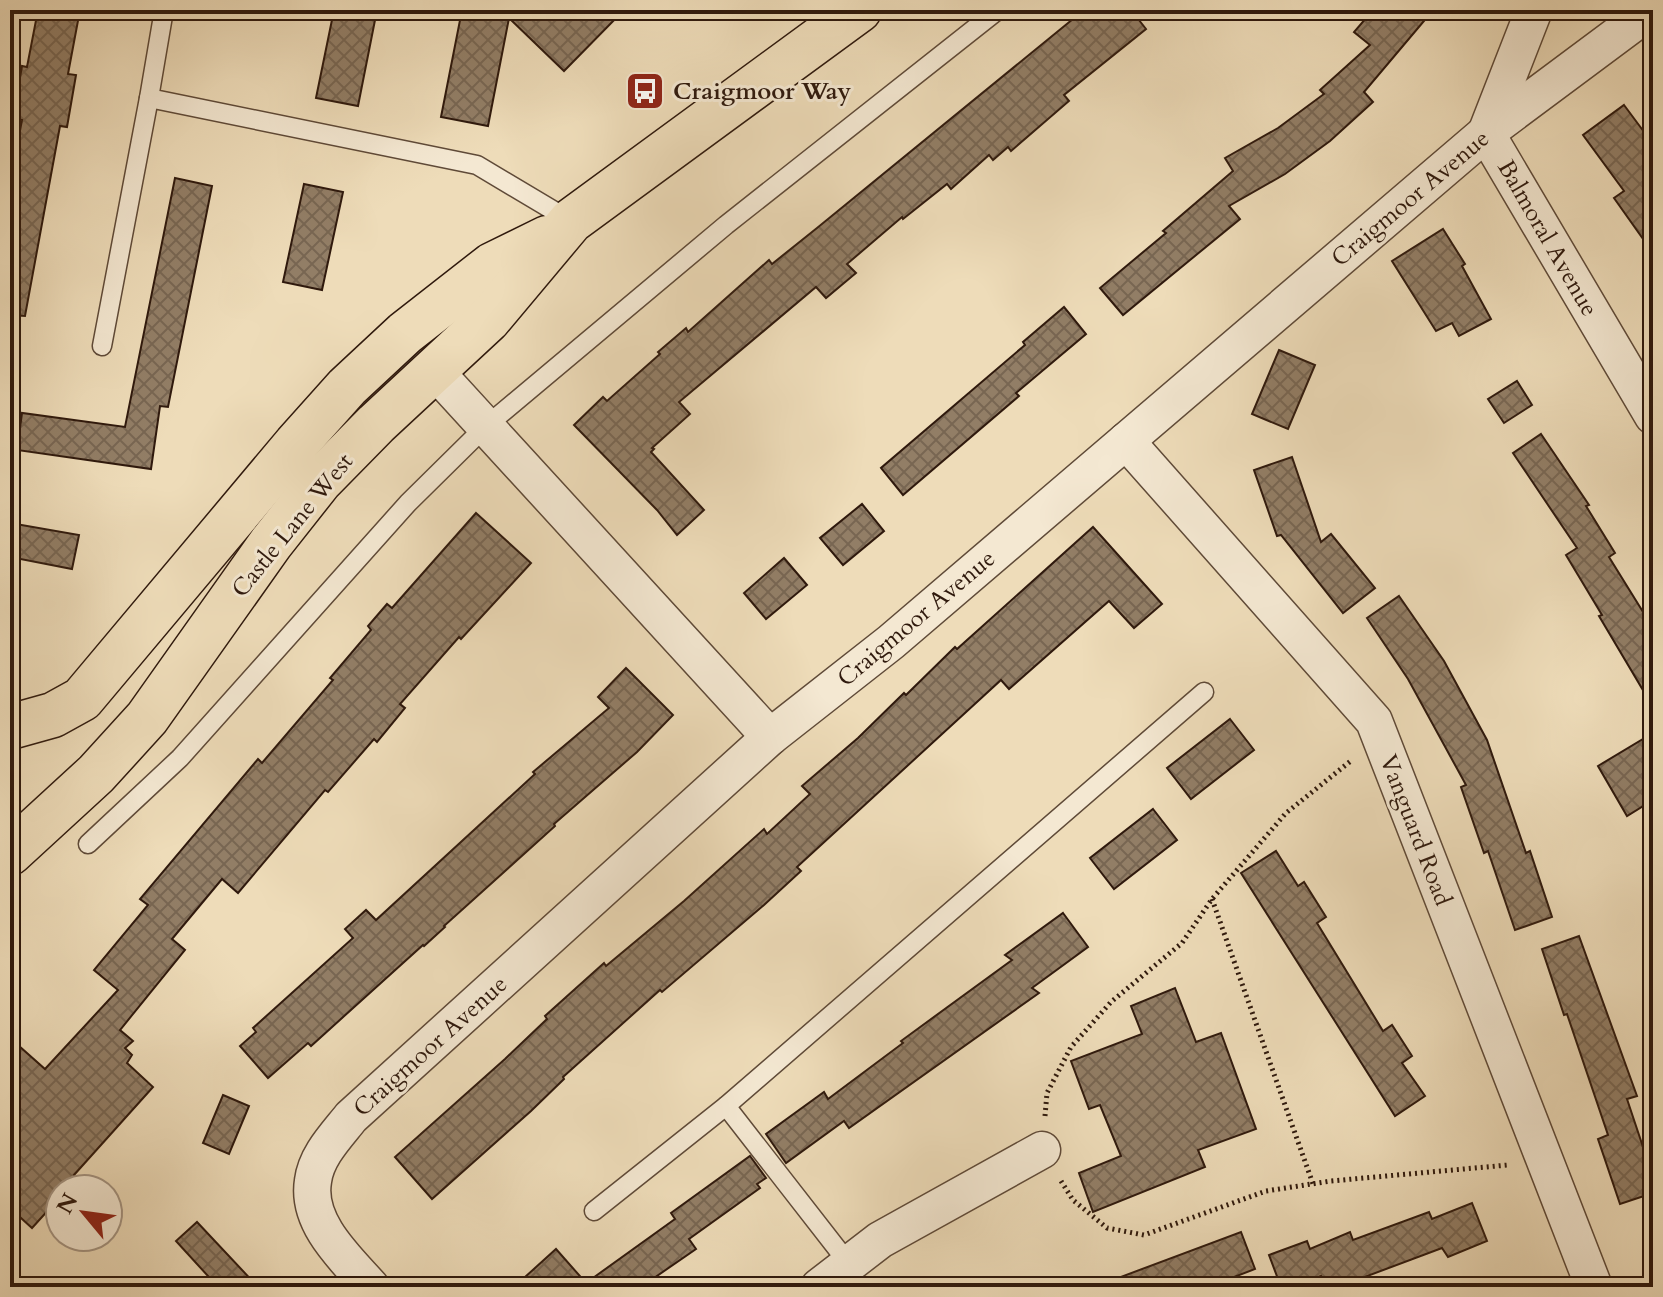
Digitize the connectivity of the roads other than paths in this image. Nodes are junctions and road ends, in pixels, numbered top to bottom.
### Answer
1 (164, 10) edge
2 (859, 10) edge
3 (998, 10) edge
4 (1534, 10) edge
5 (1651, 10) edge
6 (149, 98) junction
7 (1486, 133) junction
8 (567, 226) junction
9 (102, 346) dead end
10 (434, 370) junction
11 (1653, 416) edge
12 (485, 427) junction
13 (1126, 441) junction
14 (1204, 692) dead end
15 (10, 727) edge
16 (770, 737) junction
17 (19, 840) edge
18 (88, 844) dead end
19 (726, 1106) junction
20 (1042, 1150) road end
21 (594, 1211) dead end
22 (849, 1264) junction
23 (371, 1287) edge
24 (819, 1287) edge
25 (1594, 1287) edge

1 - 6 lane
2 - 8 main road, Castle Lane West
3 - 12 lane
4 - 7 street, Balmoral Avenue
5 - 7 street, Craigmoor Avenue
6 - 8 lane
6 - 9 lane
7 - 11 street, Balmoral Avenue
7 - 13 street, Craigmoor Avenue
8 - 10 main road, Castle Lane West
8 - 15 main road, Castle Lane West
10 - 12 street
10 - 17 main road, Castle Lane West
12 - 16 street
12 - 18 lane
13 - 16 street, Craigmoor Avenue
13 - 25 street, Vanguard Road
14 - 19 lane
16 - 23 street, Craigmoor Avenue
19 - 21 lane
19 - 22 lane
20 - 22 street
22 - 24 street

